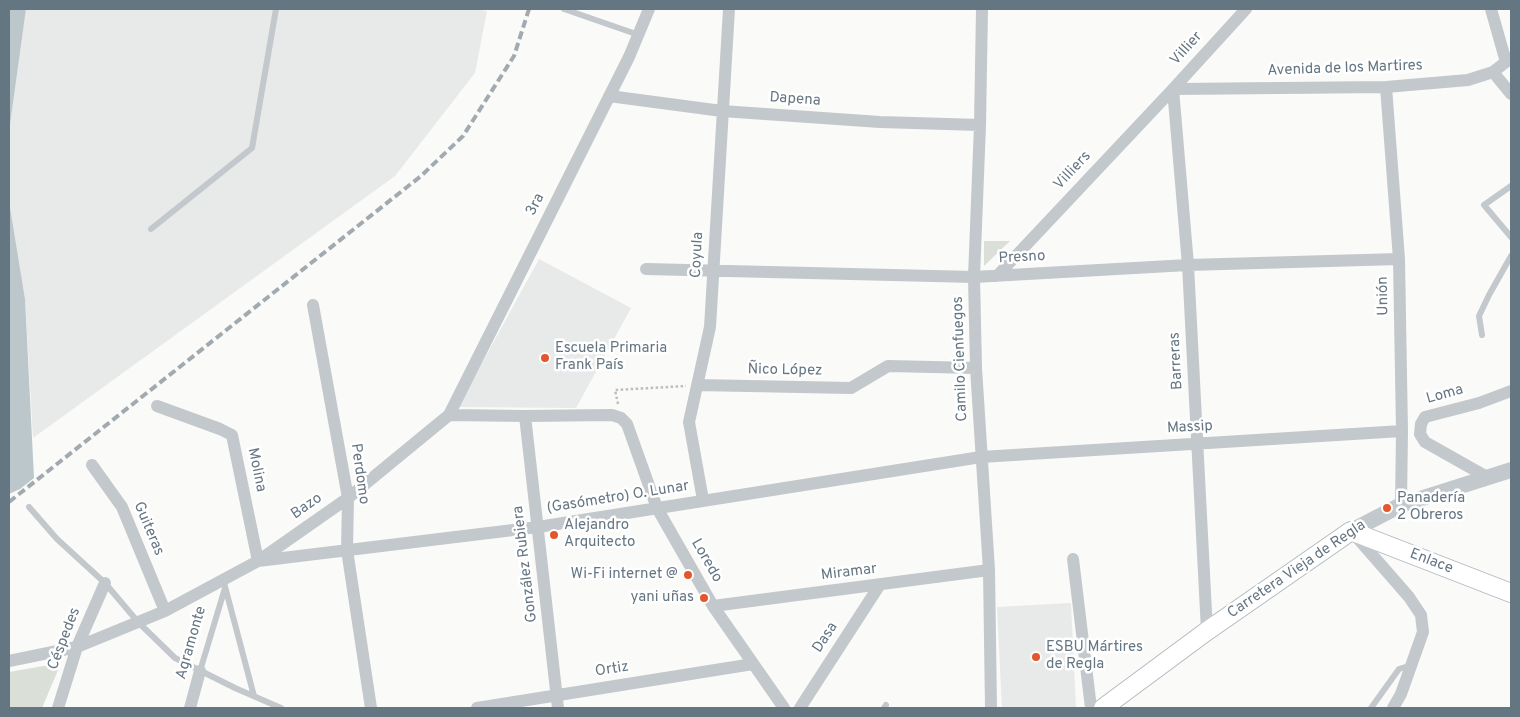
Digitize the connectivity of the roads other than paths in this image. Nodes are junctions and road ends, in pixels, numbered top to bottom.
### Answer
1 (276, 9) edge
2 (564, 9) edge
3 (650, 9) edge
4 (729, 9) edge
5 (982, 9) edge
6 (1246, 9) edge
7 (1491, 9) edge
8 (639, 36) junction
9 (1508, 60) edge
10 (1493, 72) junction
11 (1386, 87) junction
12 (1173, 90) junction
13 (1511, 94) edge
14 (609, 96) junction
15 (722, 111) junction
16 (980, 124) junction
17 (1511, 186) edge
18 (152, 229) dead end
19 (1511, 237) edge
20 (1511, 256) edge
21 (1399, 259) junction
22 (1188, 265) junction
23 (646, 269) dead end
24 (714, 271) junction
25 (997, 276) junction
26 (974, 277) junction
27 (313, 305) dead end
28 (1482, 335) dead end
29 (976, 368) junction
30 (697, 385) junction
31 (1511, 391) edge
32 (157, 406) dead end
33 (448, 415) junction
34 (525, 416) junction
35 (1402, 431) junction
36 (1197, 444) junction
37 (981, 456) junction
38 (92, 465) dead end
39 (1511, 470) edge
40 (1487, 477) junction
41 (348, 498) junction
42 (703, 500) junction
43 (1400, 505) junction
44 (29, 507) dead end
45 (656, 508) junction
46 (538, 527) junction
47 (1351, 531) junction
48 (347, 550) junction
49 (1073, 559) dead end
50 (258, 561) junction
51 (989, 570) junction
52 (105, 583) junction
53 (224, 583) junction
54 (879, 586) junction
55 (1511, 593) edge
56 (713, 606) junction
57 (165, 611) junction
58 (138, 622) junction
59 (1207, 631) junction
60 (77, 647) junction
61 (9, 661) edge
62 (754, 664) junction
63 (1412, 665) junction
64 (200, 671) junction
65 (254, 696) junction
66 (558, 702) edge
67 (58, 708) edge
68 (190, 708) edge
69 (281, 708) edge
70 (371, 708) edge
71 (476, 708) edge
72 (784, 708) edge
73 (800, 708) edge
74 (991, 708) edge
75 (1091, 708) edge
76 (1103, 708) edge
77 (1371, 708) edge
78 (1393, 708) edge

1 - 18 lane
2 - 8 lane
3 - 8 street, 3ra
4 - 15 street, Coyula
5 - 16 street, Camilo Cienfuegos
6 - 12 street, Villier
7 - 9 street
8 - 14 street, 3ra
9 - 10 street, Avenida de los Martires
10 - 11 street, Avenida de los Martires
10 - 13 street
11 - 12 street, Avenida de los Martires
11 - 21 street, Unión
12 - 22 street, Barreras
12 - 25 street, Villiers
14 - 15 street, Dapena
14 - 33 street, 3ra
15 - 16 street, Dapena
15 - 24 street, Coyula
16 - 26 street, Camilo Cienfuegos
17 - 19 lane
20 - 28 lane
21 - 22 street, Presno
21 - 35 street, Unión
22 - 25 street, Presno
22 - 36 street, Barreras
23 - 24 street, Presno
24 - 26 street, Presno
24 - 30 street, Coyula
25 - 26 street, Presno
26 - 29 street, Camilo Cienfuegos
27 - 41 street, Perdomo
29 - 30 street, Ñico López
29 - 37 street, Camilo Cienfuegos
30 - 42 street, Coyula
31 - 40 street, Loma
32 - 50 street, Molina
33 - 34 street
33 - 41 street, Bazo
34 - 45 street, Loredo
34 - 46 street, González Rubiera
35 - 36 street, Massip
35 - 43 street, Unión
36 - 37 street, Massip
36 - 59 street, Barreras
37 - 42 street, (Gasómetro) O. Lunar
37 - 51 street, Camilo Cienfuegos
38 - 57 street, Guiteras
39 - 40 street, Carretera Vieja de Regla
40 - 43 street, Carretera Vieja de Regla
41 - 48 street, Perdomo
41 - 50 street, Bazo
42 - 45 street, (Gasómetro) O. Lunar
43 - 47 street, Carretera Vieja de Regla
44 - 52 lane
45 - 46 street, (Gasómetro) O. Lunar
45 - 56 street, Loredo
46 - 48 street, (Gasómetro) O. Lunar
46 - 66 street, González Rubiera
47 - 55 main road, Enlace
47 - 59 main road, Carretera Vieja de Regla
47 - 63 street
48 - 50 street, (Gasómetro) O. Lunar
48 - 70 street, Perdomo
49 - 75 street
50 - 53 street, Bazo
51 - 54 street, Miramar
51 - 74 street, Camilo Cienfuegos
52 - 58 lane
52 - 60 street, Céspedes
53 - 57 street, Bazo
53 - 64 lane, Agramonte
53 - 65 lane
54 - 56 street, Miramar
54 - 73 street, Dasa
56 - 62 street, Loredo
57 - 58 street, Bazo
58 - 60 street, Bazo
58 - 64 lane
59 - 76 main road, Carretera Vieja de Regla
60 - 61 street, Bazo
60 - 67 street, Céspedes
62 - 66 street, Ortiz
62 - 72 street, Loredo
63 - 77 lane
63 - 78 street
64 - 65 lane
64 - 68 street, Agramonte
65 - 69 lane
66 - 71 street, Ortiz

